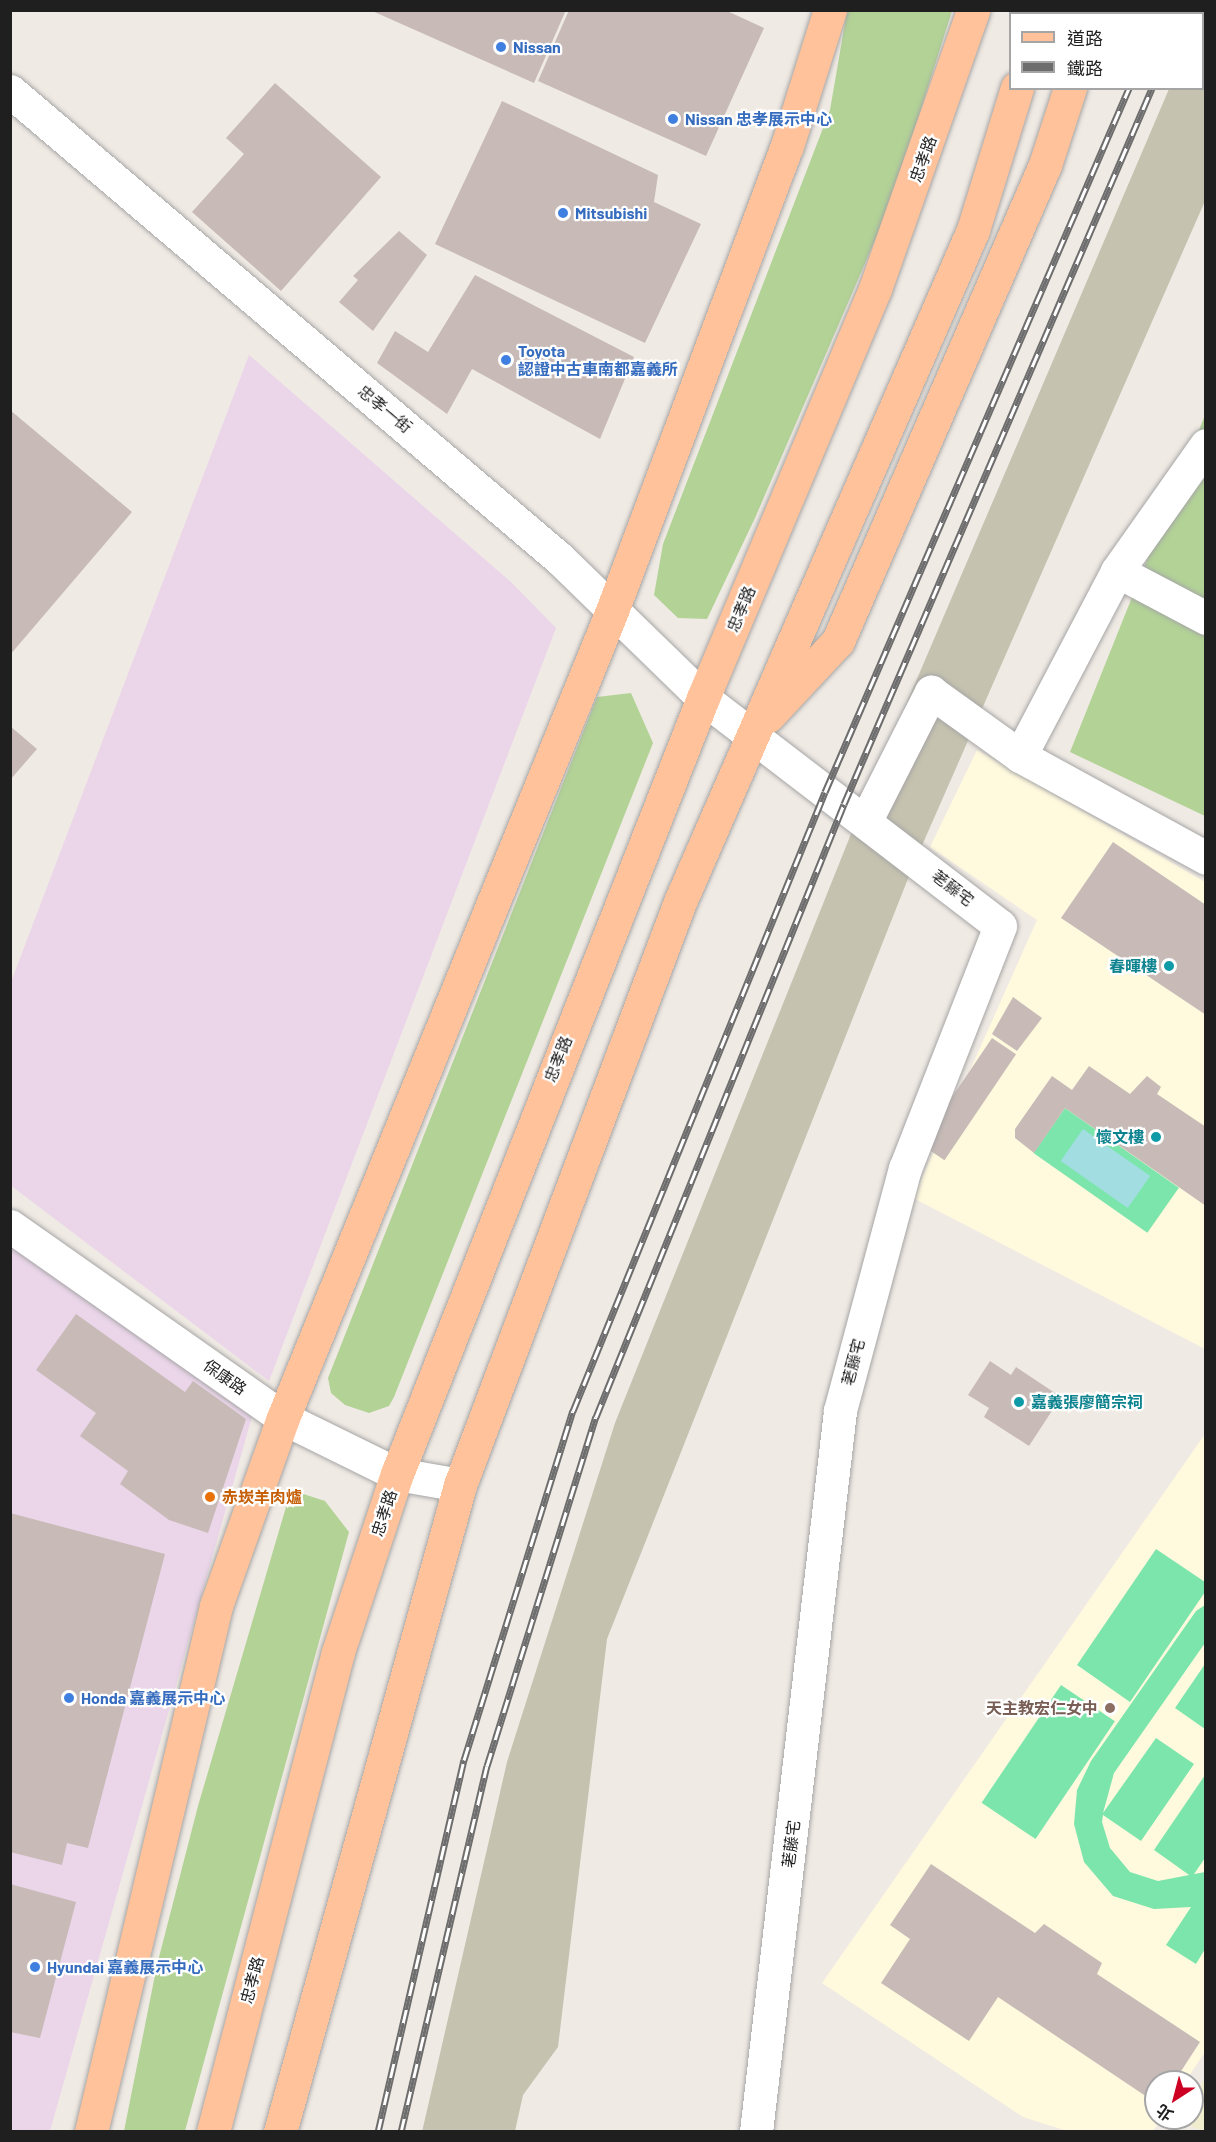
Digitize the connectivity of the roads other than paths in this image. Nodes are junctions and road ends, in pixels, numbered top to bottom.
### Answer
1 (830, 10) edge
2 (973, 10) edge
3 (1016, 90) edge
4 (1069, 90) edge
5 (10, 91) edge
6 (1206, 445) edge
7 (1116, 571) junction
8 (612, 611) junction
9 (1206, 618) edge
10 (703, 698) junction
11 (751, 735) junction
12 (1020, 756) junction
13 (866, 820) junction
14 (1206, 858) edge
15 (10, 1226) edge
16 (283, 1418) junction
17 (397, 1474) junction
18 (460, 1485) junction
19 (91, 2132) edge
20 (213, 2132) edge
21 (280, 2132) edge
22 (756, 2132) edge

1 - 8 main road
2 - 10 main road, 忠孝路
3 - 11 main road
4 - 11 main road
5 - 8 street, 忠孝一街
6 - 7 street
7 - 9 street
7 - 12 street
8 - 10 street, 忠孝一街
8 - 16 main road
10 - 11 street, 忠孝一街
10 - 17 main road, 忠孝路
11 - 13 street, 荖藤宅
11 - 18 main road
12 - 13 street
12 - 14 street
13 - 22 street, 荖藤宅
15 - 16 street, 保康路
16 - 17 street, 保康路
16 - 19 main road
17 - 18 street, 保康路
17 - 20 main road, 忠孝路
18 - 21 main road

